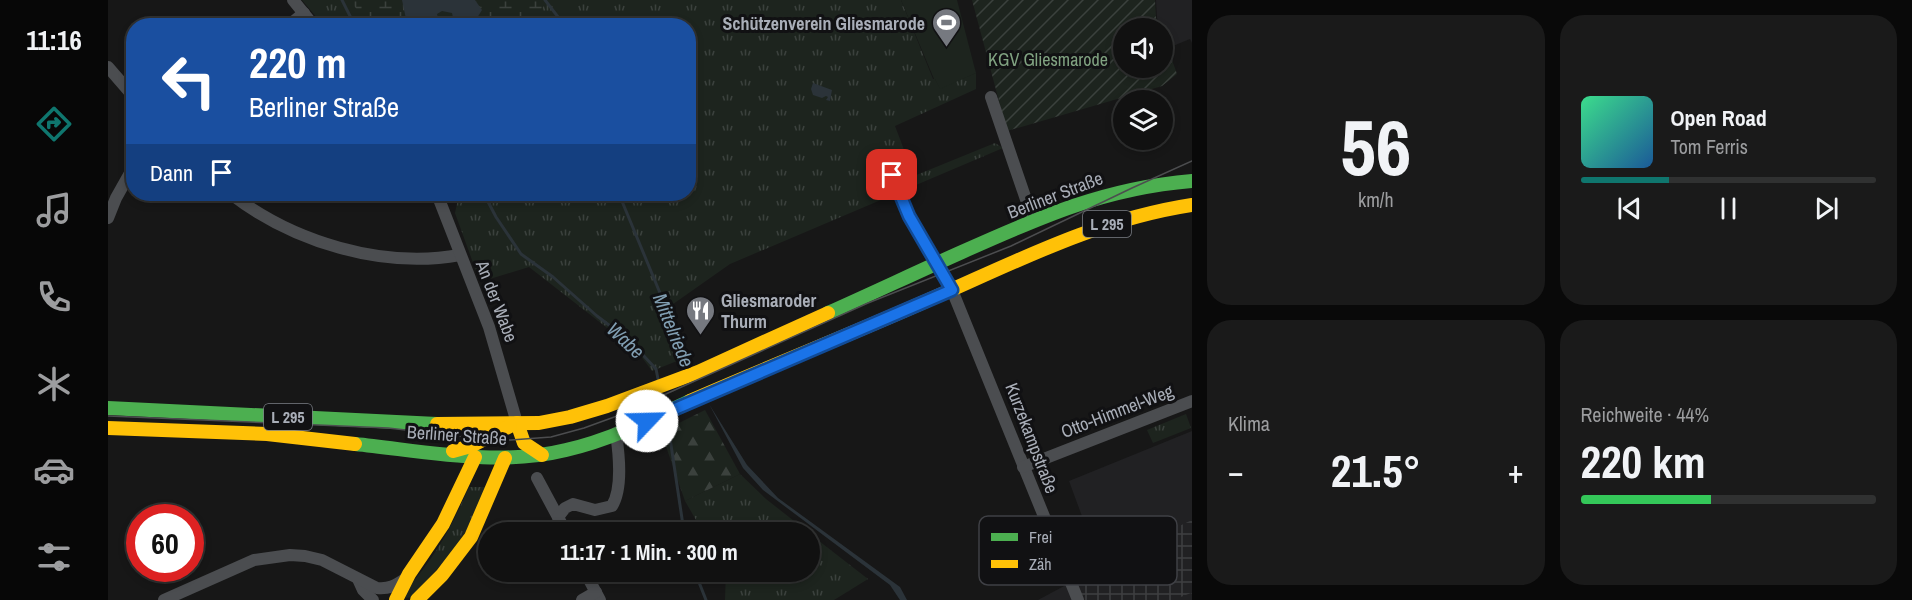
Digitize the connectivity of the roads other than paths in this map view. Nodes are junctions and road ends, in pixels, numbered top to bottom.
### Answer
1 (293, 0) edge
2 (304, 13) junction
3 (298, 18) edge
4 (308, 18) edge
5 (108, 67) edge
6 (126, 88) edge
7 (991, 97) dead end
8 (892, 175) dead end
9 (126, 180) edge
10 (1192, 181) edge
11 (241, 201) edge
12 (440, 201) edge
13 (1192, 206) edge
14 (108, 218) edge
15 (1033, 220) junction
16 (460, 255) junction
17 (936, 264) junction
18 (952, 290) junction
19 (1192, 401) edge
20 (108, 408) edge
21 (468, 424) junction
22 (108, 428) edge
23 (516, 429) junction
24 (616, 433) junction
25 (488, 440) junction
26 (441, 453) junction
27 (542, 455) junction
28 (475, 457) junction
29 (505, 458) junction
30 (1023, 467) junction
31 (537, 478) dead end
32 (1043, 516) edge
33 (558, 517) junction
34 (561, 522) edge
35 (406, 578) junction
36 (590, 582) edge
37 (1071, 585) edge
38 (375, 594) edge
39 (598, 596) edge
40 (164, 600) edge
41 (387, 600) edge
42 (396, 600) edge
43 (417, 600) edge
44 (582, 600) edge
45 (1077, 600) edge

1 - 2 street
2 - 3 street
2 - 4 street
5 - 6 street
7 - 15 street
8 - 17 street
9 - 14 street
10 - 15 main road, Berliner Straße / L 295
11 - 16 street
12 - 16 street, An der Wabe
13 - 18 main road, Berliner Straße / L 295
15 - 17 main road, Berliner Straße / L 295
16 - 23 street, An der Wabe
17 - 18 street
17 - 23 main road, Berliner Straße / L 295
18 - 24 main road, Berliner Straße / L 295
18 - 30 street, Kurzekampstraße
19 - 30 street, Otto-Himmel-Weg
20 - 21 main road, Berliner Straße / L 295
21 - 23 main road, Berliner Straße / L 295
21 - 25 main road
22 - 26 main road, Berliner Straße / L 295
23 - 25 main road
23 - 27 main road
23 - 29 main road
24 - 27 main road, Berliner Straße / L 295
24 - 33 street
25 - 26 main road
25 - 28 main road
25 - 29 main road
26 - 28 main road, Berliner Straße / L 295
27 - 29 main road, Berliner Straße / L 295
28 - 29 main road, Berliner Straße / L 295
28 - 35 main road
29 - 43 main road
30 - 32 street, Kurzekampstraße
31 - 33 street
33 - 34 street
35 - 38 street
35 - 42 main road
36 - 39 street
37 - 45 street, Kurzekampstraße
38 - 40 street
38 - 41 street
39 - 44 street

